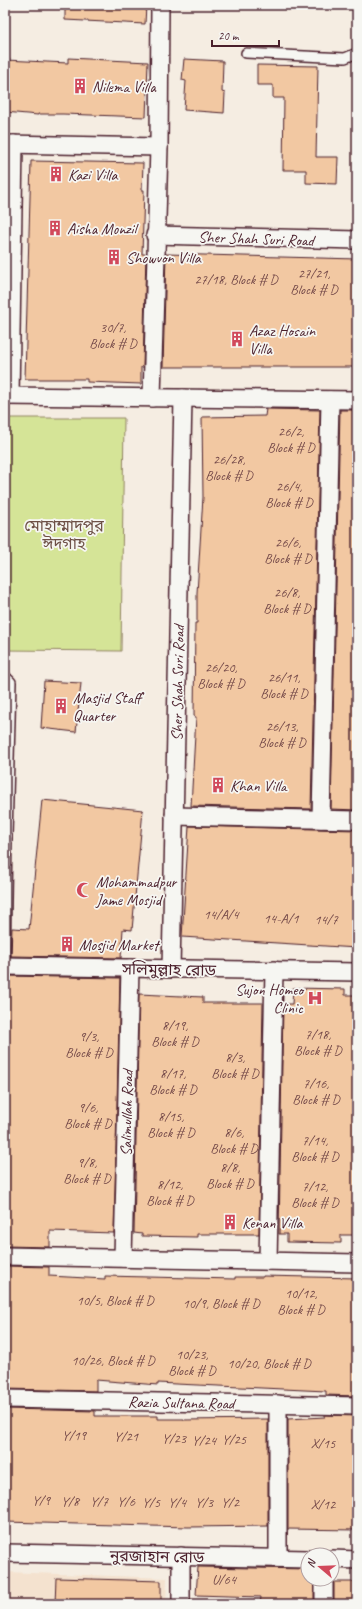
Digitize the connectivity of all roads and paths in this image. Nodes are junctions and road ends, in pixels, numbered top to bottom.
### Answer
1 (160, 5) edge
2 (246, 53) dead end
3 (357, 53) edge
4 (10, 144) edge
5 (159, 147) junction
6 (155, 235) junction
7 (357, 240) edge
8 (8, 396) edge
9 (152, 398) junction
10 (183, 398) junction
11 (330, 400) junction
12 (357, 400) edge
13 (5, 676) edge
14 (174, 816) junction
15 (321, 819) junction
16 (357, 820) edge
17 (6, 836) edge
18 (5, 962) edge
19 (5, 966) edge
20 (130, 968) junction
21 (171, 969) junction
22 (274, 970) junction
23 (357, 972) edge
24 (5, 1256) edge
25 (123, 1258) junction
26 (268, 1261) junction
27 (357, 1263) edge
28 (5, 1398) edge
29 (278, 1404) junction
30 (357, 1406) edge
31 (5, 1553) edge
32 (181, 1556) junction
33 (278, 1558) junction
34 (300, 1559) edge
35 (340, 1559) edge
36 (357, 1560) edge
37 (324, 1587) edge
38 (181, 1604) edge
39 (324, 1604) edge

1 - 5 street
2 - 3 lane
4 - 5 street
4 - 8 street
5 - 6 street
6 - 7 street, Sher Shah Suri Road
6 - 9 street
8 - 9 street
9 - 10 street
10 - 11 street
10 - 14 street, Sher Shah Suri Road
11 - 12 street
11 - 15 street
13 - 17 lane
14 - 15 street
14 - 21 street, Sher Shah Suri Road
15 - 16 street
17 - 18 lane
19 - 20 street, সলিমুল্লাহ রোড
20 - 21 street, সলিমুল্লাহ রোড
20 - 25 street, Salimullah Road
21 - 22 street, সলিমুল্লাহ রোড
22 - 23 street, সলিমুল্লাহ রোড
22 - 26 street
24 - 25 street
25 - 26 street
26 - 27 street
28 - 29 street, Razia Sultana Road
29 - 30 street, Razia Sultana Road
29 - 33 street
31 - 32 street, নুরজাহান রোড
32 - 33 street, নুরজাহান রোড
32 - 38 street
33 - 34 street, নুরজাহান রোড
35 - 36 street
37 - 39 street

